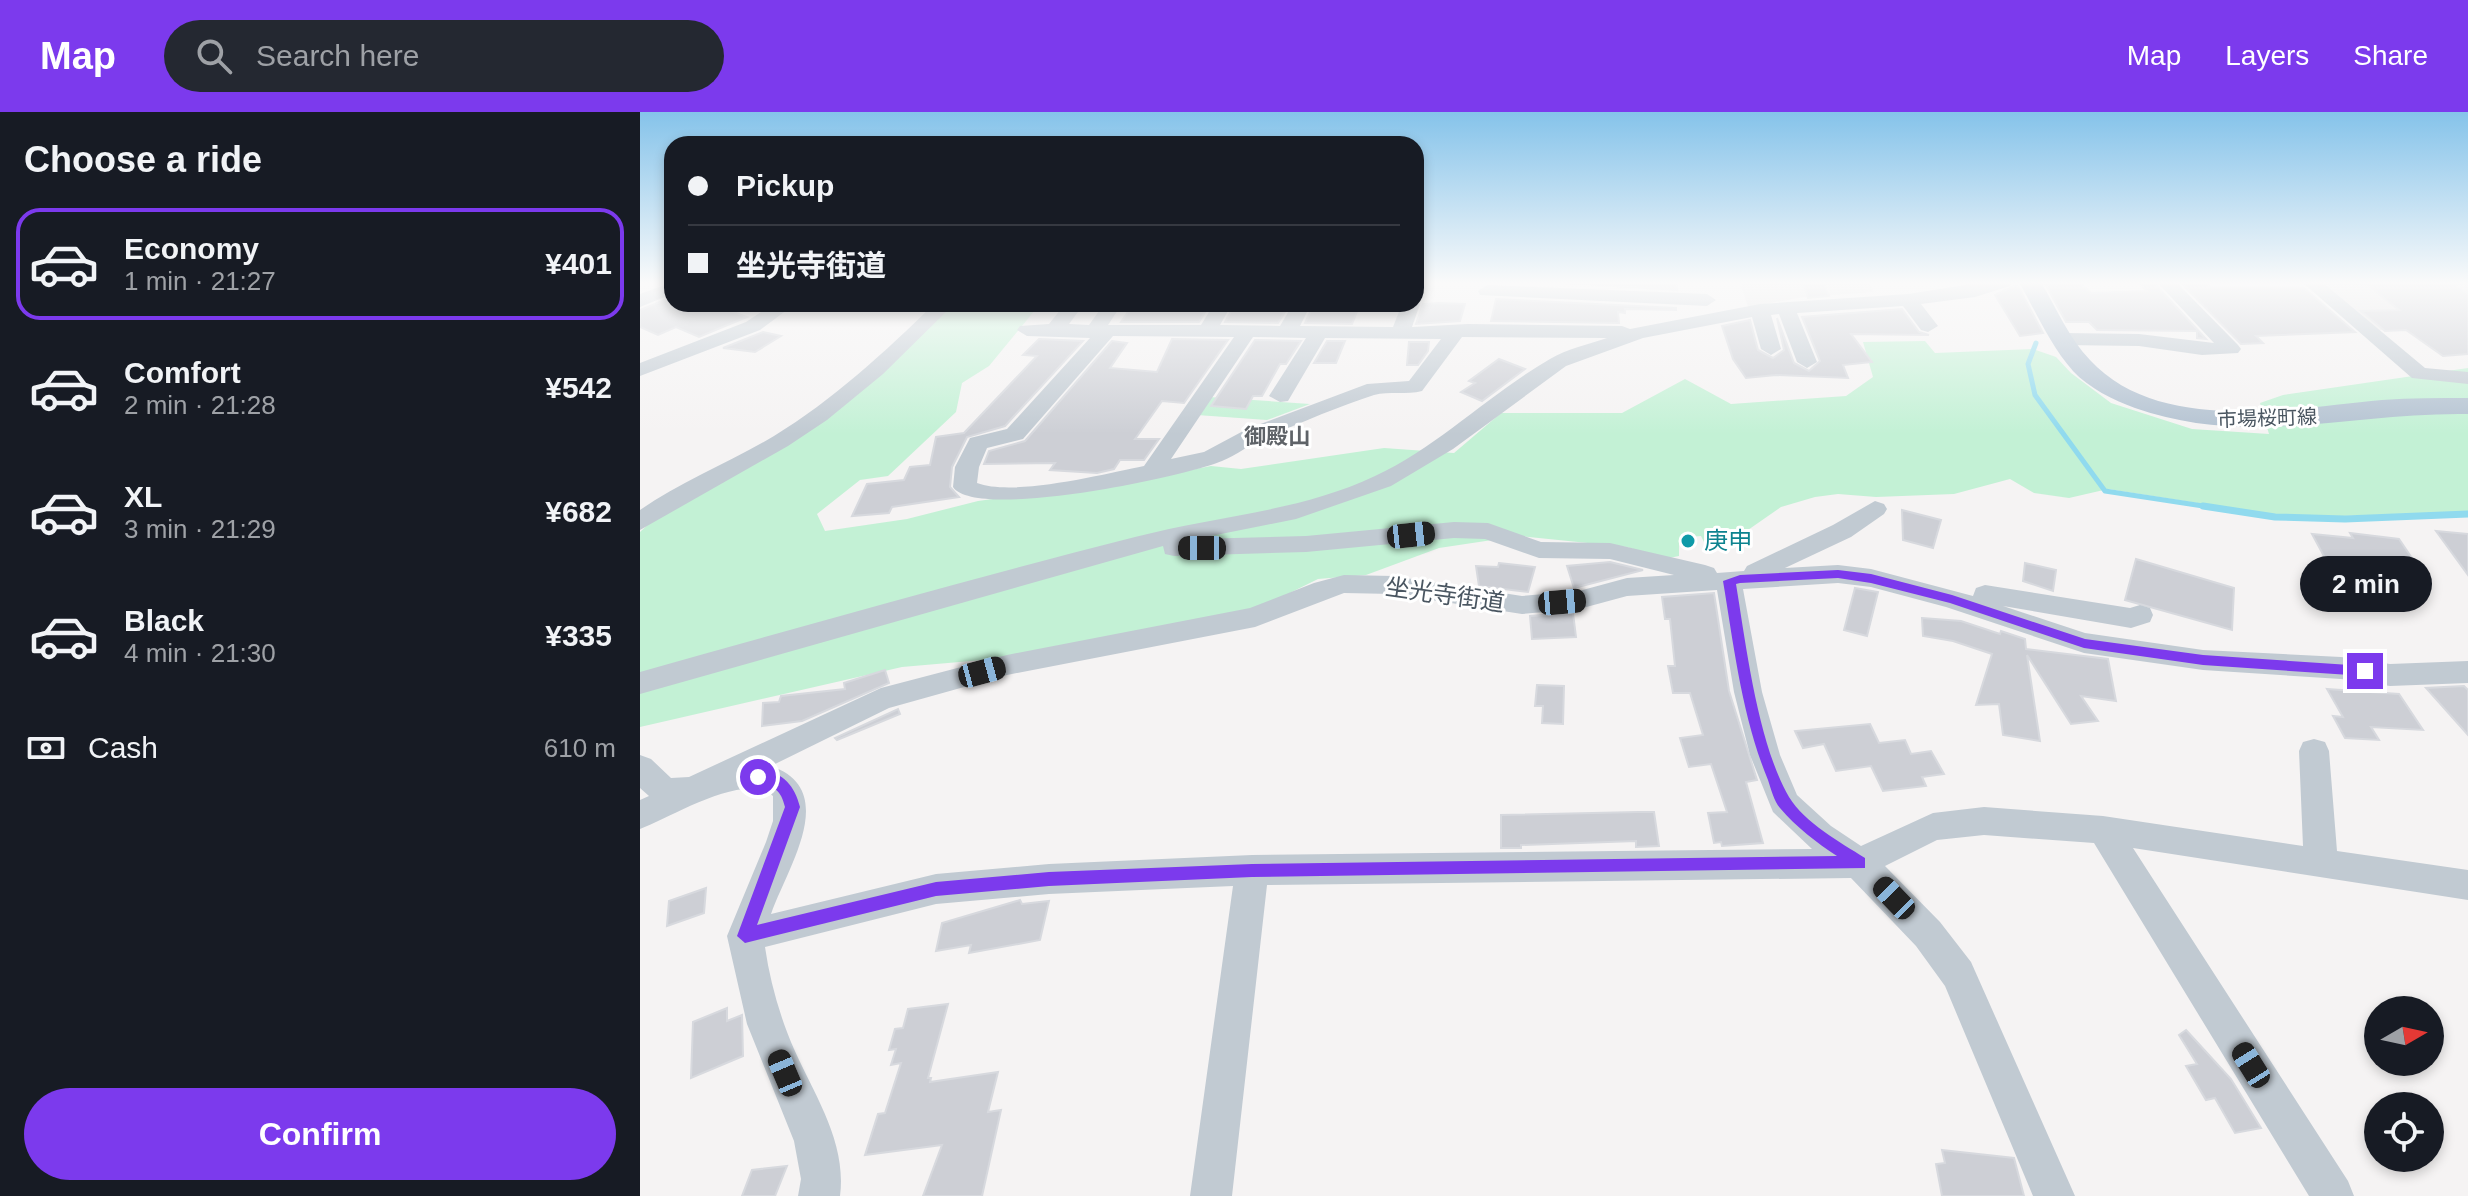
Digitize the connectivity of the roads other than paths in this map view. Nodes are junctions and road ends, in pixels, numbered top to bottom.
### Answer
1 (736, 333) edge
2 (914, 333) edge
3 (1090, 333) edge
4 (1099, 333) junction
5 (1206, 333) joint
6 (1286, 333) joint
7 (1400, 333) edge
8 (1458, 333) edge
9 (1638, 333) edge
10 (1766, 333) edge
11 (1795, 333) edge
12 (2059, 333) edge
13 (2215, 333) edge
14 (2370, 333) edge
15 (1246, 334) junction
16 (1318, 334) junction
17 (2063, 339) junction
18 (1771, 349) dead end
19 (1807, 362) dead end
20 (640, 370) edge
21 (2468, 378) edge
22 (1280, 396) dead end
23 (2468, 406) edge
24 (1152, 471) junction
25 (1875, 509) dead end
26 (640, 522) edge
27 (1092, 556) junction
28 (1838, 574) junction
29 (1730, 579) junction
30 (2140, 615) dead end
31 (2468, 672) edge
32 (640, 683) edge
33 (2314, 751) dead end
34 (640, 768) edge
35 (693, 790) junction
36 (640, 815) edge
37 (2103, 830) junction
38 (2321, 862) junction
39 (1859, 863) junction
40 (1252, 870) junction
41 (2468, 885) edge
42 (745, 936) junction
43 (819, 1196) edge
44 (1211, 1196) edge
45 (2054, 1196) edge
46 (2333, 1196) edge

1 - 20 street
2 - 26 street
3 - 4 street
4 - 5 street
4 - 24 street
5 - 15 street
6 - 15 street
6 - 16 street
7 - 16 street
8 - 24 street
9 - 27 street
10 - 18 street
11 - 19 street
12 - 17 main road, 市場桜町線
13 - 17 street
14 - 21 street
15 - 24 street
16 - 22 street
17 - 23 main road, 市場桜町線
25 - 29 street
27 - 29 street
27 - 32 street
28 - 29 street, 坐光寺街道
28 - 30 street
28 - 31 street, 坐光寺街道
29 - 35 street, 坐光寺街道
29 - 39 street
33 - 38 street
34 - 35 street
35 - 36 street, 坐光寺街道
35 - 42 street
37 - 38 street
37 - 39 street
37 - 46 street
38 - 41 street
39 - 40 street
39 - 45 street
40 - 42 street
40 - 44 street
42 - 43 street

